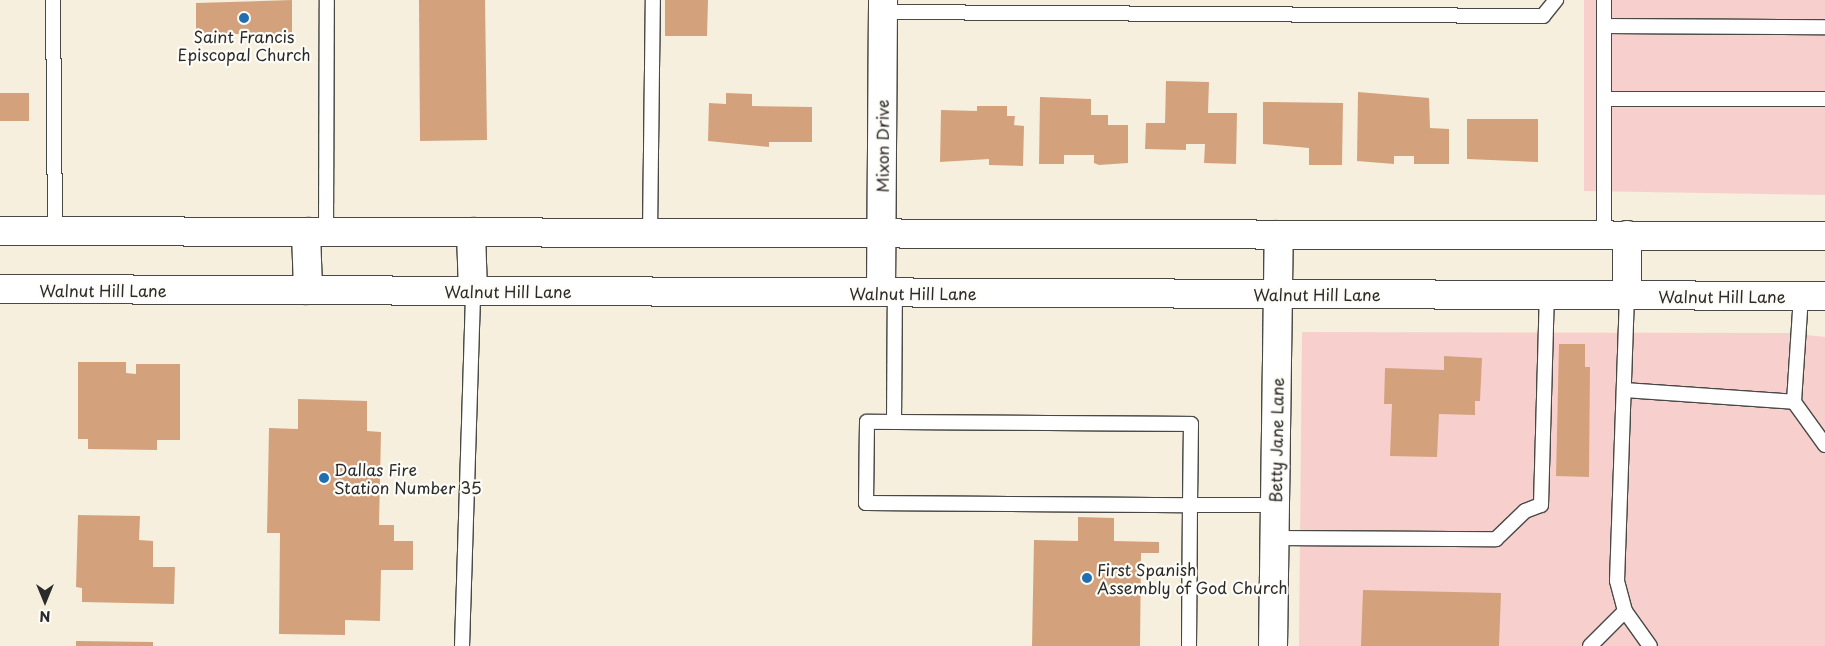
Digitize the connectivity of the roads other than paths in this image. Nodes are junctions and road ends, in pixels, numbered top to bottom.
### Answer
1 (53, 0) edge
2 (327, 0) edge
3 (653, 0) edge
4 (1556, 0) edge
5 (1604, 0) edge
6 (883, 6) edge
7 (1604, 26) junction
8 (1825, 27) edge
9 (1604, 99) junction
10 (1825, 99) edge
11 (0, 231) edge
12 (55, 231) junction
13 (316, 232) junction
14 (471, 232) junction
15 (650, 232) junction
16 (882, 234) junction
17 (1279, 234) junction
18 (1615, 236) junction
19 (1825, 236) edge
20 (0, 289) edge
21 (308, 290) junction
22 (473, 291) junction
23 (888, 292) junction
24 (1278, 294) junction
25 (1547, 295) junction
26 (1627, 295) junction
27 (1813, 296) edge
28 (1624, 390) junction
29 (1794, 402) junction
30 (894, 422) junction
31 (1825, 445) edge
32 (1190, 505) junction
33 (1275, 505) junction
34 (1275, 538) junction
35 (1625, 611) junction
36 (462, 646) edge
37 (1189, 646) edge
38 (1274, 646) edge
39 (1590, 646) edge
40 (1650, 646) edge

1 - 12 lane
2 - 13 lane
3 - 15 lane
4 - 6 lane
5 - 7 lane
6 - 16 main road, Mixon Drive
7 - 8 lane
7 - 9 lane
9 - 10 lane
9 - 18 lane
11 - 12 main road
12 - 13 main road
13 - 14 main road
13 - 21 main road
14 - 15 main road
14 - 22 main road
15 - 16 main road
16 - 17 main road
16 - 23 main road, Mixon Drive
17 - 18 main road
17 - 24 main road, Betty Jane Lane
18 - 19 main road
18 - 26 main road
20 - 21 main road, Walnut Hill Lane
21 - 22 main road, Walnut Hill Lane
22 - 23 main road, Walnut Hill Lane
22 - 36 lane
23 - 24 main road, Walnut Hill Lane
23 - 30 lane
24 - 25 main road, Walnut Hill Lane
24 - 33 main road, Betty Jane Lane
25 - 26 main road, Walnut Hill Lane
25 - 34 lane
26 - 27 main road, Walnut Hill Lane
26 - 28 lane
27 - 29 lane
28 - 29 lane
28 - 35 lane
29 - 31 lane
30 - 32 lane
30 - 32 lane
32 - 33 lane
32 - 37 lane
33 - 34 main road, Betty Jane Lane
34 - 38 main road, Betty Jane Lane
35 - 39 lane
35 - 40 lane

